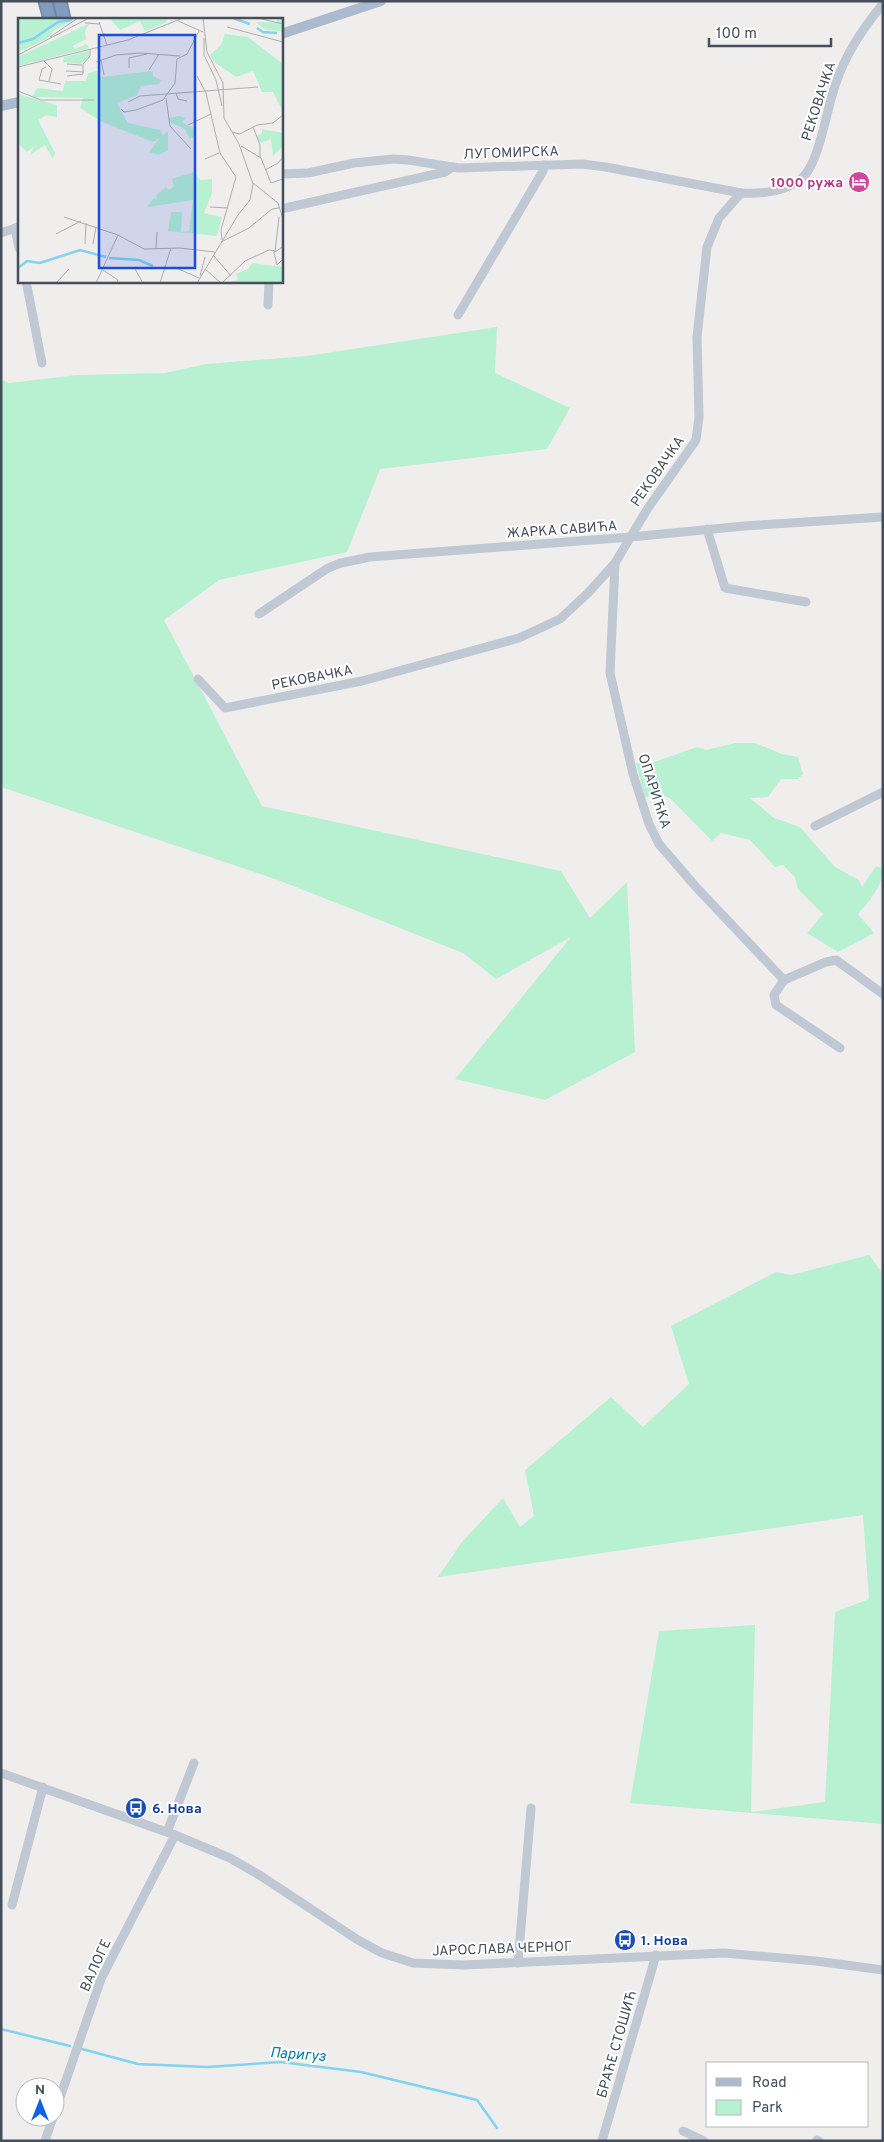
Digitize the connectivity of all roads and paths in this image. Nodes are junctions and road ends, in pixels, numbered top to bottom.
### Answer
1 (45, 1) edge
2 (60, 1) edge
3 (381, 1) edge
4 (883, 4) edge
5 (50, 18) edge
6 (64, 18) edge
7 (282, 34) edge
8 (18, 102) edge
9 (1, 106) edge
10 (544, 165) junction
11 (452, 167) junction
12 (282, 174) edge
13 (741, 193) junction
14 (282, 210) edge
15 (17, 227) edge
16 (1, 233) edge
17 (27, 282) edge
18 (268, 282) edge
19 (268, 305) dead end
20 (458, 315) dead end
21 (42, 363) dead end
22 (883, 517) edge
23 (707, 529) junction
24 (630, 538) junction
25 (615, 563) junction
26 (806, 602) dead end
27 (259, 614) dead end
28 (198, 679) dead end
29 (883, 792) edge
30 (815, 826) dead end
31 (784, 980) junction
32 (883, 994) edge
33 (840, 1048) dead end
34 (194, 1763) dead end
35 (1, 1773) edge
36 (43, 1787) junction
37 (531, 1808) dead end
38 (171, 1834) junction
39 (12, 1905) dead end
40 (656, 1955) junction
41 (518, 1963) junction
42 (883, 1970) edge
43 (65, 2083) edge
44 (50, 2127) edge
45 (683, 2131) dead end
46 (45, 2141) edge
47 (602, 2141) edge
48 (704, 2141) edge

1 - 5 highway
2 - 6 highway
3 - 7 main road
4 - 13 street, РЕКОВАЧКА
8 - 9 main road
10 - 11 street, ЛУГОМИРСКА
10 - 13 street, ЛУГОМИРСКА
10 - 20 street
11 - 12 street, ЛУГОМИРСКА
11 - 14 street
13 - 24 street, РЕКОВАЧКА
15 - 16 street
17 - 21 street
18 - 19 street
22 - 23 street, ЖАРКА САВИЋА
23 - 24 street, ЖАРКА САВИЋА
23 - 26 street
24 - 25 street, РЕКОВАЧКА
24 - 27 street, ЖАРКА САВИЋА
25 - 28 street, РЕКОВАЧКА
25 - 31 street, ОПАРИЋКА
29 - 30 street
31 - 32 street
31 - 33 street
34 - 38 street, ВАЛОГЕ
35 - 36 street, ЈАРОСЛАВА ЧЕРНОГ
36 - 38 street, ЈАРОСЛАВА ЧЕРНОГ
36 - 39 street
37 - 41 street
38 - 41 street, ЈАРОСЛАВА ЧЕРНОГ
38 - 43 street, ВАЛОГЕ
40 - 41 street, ЈАРОСЛАВА ЧЕРНОГ
40 - 42 street, ЈАРОСЛАВА ЧЕРНОГ
40 - 47 street, БРАЋЕ СТОШИЋ
44 - 46 street
45 - 48 street

